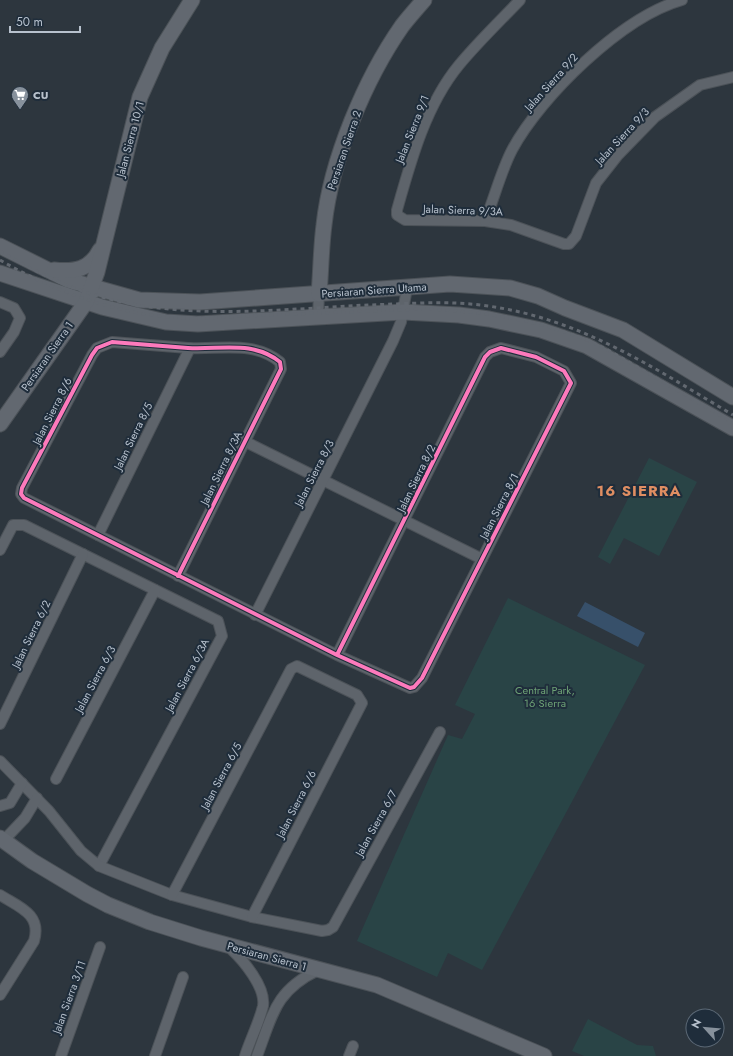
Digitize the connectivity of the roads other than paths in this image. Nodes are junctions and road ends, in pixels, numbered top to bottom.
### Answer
1 (192, 0) edge
2 (424, 0) edge
3 (520, 0) edge
4 (682, 0) edge
5 (733, 77) edge
6 (405, 220) joint
7 (486, 221) junction
8 (103, 243) junction
9 (564, 244) joint
10 (0, 246) edge
11 (42, 268) junction
12 (0, 273) edge
13 (91, 287) junction
14 (407, 288) junction
15 (59, 294) junction
16 (319, 294) junction
17 (0, 302) edge
18 (86, 302) junction
19 (403, 312) junction
20 (318, 317) junction
21 (67, 327) junction
22 (190, 348) junction
23 (0, 352) edge
24 (536, 357) joint
25 (733, 397) edge
26 (0, 424) edge
27 (733, 428) edge
28 (244, 441) junction
29 (324, 480) junction
30 (405, 521) junction
31 (98, 535) junction
32 (0, 550) edge
33 (83, 554) junction
34 (482, 559) junction
35 (178, 576) junction
36 (155, 590) junction
37 (256, 615) junction
38 (337, 655) junction
39 (291, 669) joint
40 (0, 724) edge
41 (440, 732) dead end
42 (0, 761) edge
43 (56, 779) dead end
44 (22, 783) junction
45 (37, 798) junction
46 (0, 806) edge
47 (2, 840) edge
48 (99, 866) junction
49 (0, 895) edge
50 (172, 895) junction
51 (252, 917) junction
52 (229, 946) junction
53 (100, 947) dead end
54 (259, 954) junction
55 (299, 965) junction
56 (318, 970) junction
57 (253, 976) junction
58 (184, 977) dead end
59 (291, 986) junction
60 (0, 995) edge
61 (262, 1006) junction
62 (274, 1010) junction
63 (353, 1046) dead end
64 (245, 1054) edge
65 (61, 1056) edge
66 (155, 1056) edge
67 (257, 1056) edge
68 (349, 1056) edge
69 (544, 1056) edge

1 - 8 main road, Jalan Sierra 10/1
2 - 16 main road, Persiaran Sierra 2
3 - 6 street, Jalan Sierra 9/1
4 - 7 street, Jalan Sierra 9/2
5 - 9 street, Jalan Sierra 9/3
6 - 7 street, Jalan Sierra 9/3A
7 - 9 street, Jalan Sierra 9/3A
8 - 11 main road
8 - 13 main road, Jalan Sierra 10/1
10 - 11 main road, Persiaran Sierra Utama
11 - 13 main road, Persiaran Sierra Utama
12 - 15 main road
13 - 16 main road, Persiaran Sierra Utama
13 - 18 main road, Persiaran Sierra 1
14 - 16 main road, Persiaran Sierra Utama
14 - 19 street, Jalan Sierra 8/3
14 - 25 main road, Persiaran Sierra Utama
15 - 18 main road
15 - 21 main road
16 - 20 street, Persiaran Sierra 2
17 - 23 street
18 - 20 main road
18 - 21 main road, Persiaran Sierra 1
19 - 20 main road
19 - 27 main road
19 - 29 street, Jalan Sierra 8/3
21 - 26 main road, Persiaran Sierra 1
22 - 28 street, Jalan Sierra 8/3A
22 - 31 street, Jalan Sierra 8/5
22 - 31 street, Jalan Sierra 8/6
24 - 30 street, Jalan Sierra 8/2
24 - 34 street, Jalan Sierra 8/1
28 - 29 street
28 - 35 street, Jalan Sierra 8/3A
29 - 30 street
29 - 37 street, Jalan Sierra 8/3
30 - 34 street
30 - 38 street, Jalan Sierra 8/2
31 - 35 street
32 - 33 street, Jalan Sierra 6/3A
33 - 36 street, Jalan Sierra 6/3A
33 - 40 street, Jalan Sierra 6/2
34 - 38 street, Jalan Sierra 8/1
35 - 37 street
36 - 43 street, Jalan Sierra 6/3
36 - 48 street, Jalan Sierra 6/3A
37 - 38 street
39 - 50 street, Jalan Sierra 6/5
39 - 51 street, Jalan Sierra 6/6
41 - 51 street, Jalan Sierra 6/7
42 - 44 street
44 - 45 street
44 - 46 street
45 - 47 street
45 - 48 street
47 - 52 main road, Persiaran Sierra 1
48 - 50 street
49 - 60 street
50 - 51 street
52 - 54 main road, Persiaran Sierra 1
52 - 57 street
53 - 65 street, Jalan Sierra 3/11
54 - 55 main road, Persiaran Sierra 1
54 - 57 street
55 - 56 main road, Persiaran Sierra 1
55 - 59 street
56 - 59 street
56 - 69 main road, Persiaran Sierra 1
57 - 61 street
58 - 66 street
59 - 62 street
61 - 62 street
61 - 64 street
62 - 67 street
63 - 68 street
64 - 67 street

